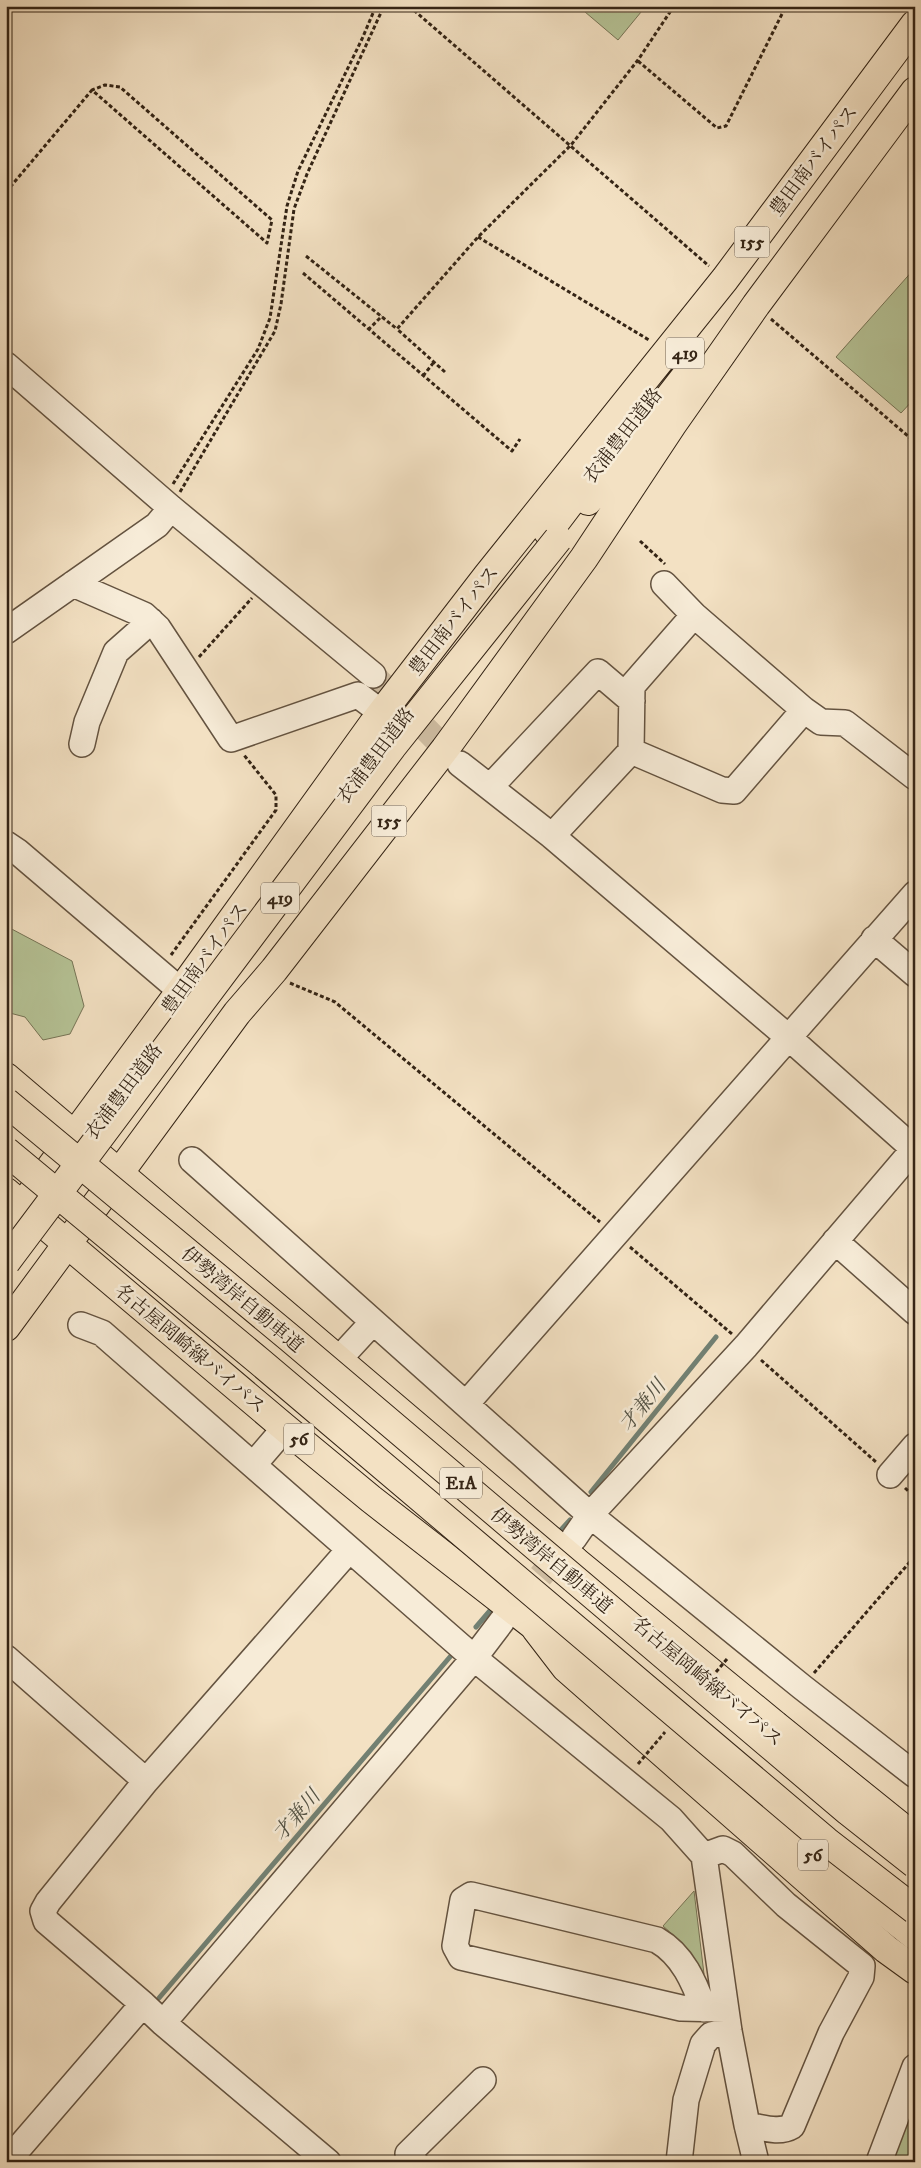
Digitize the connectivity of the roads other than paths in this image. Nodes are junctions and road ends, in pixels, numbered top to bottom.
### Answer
1 (915, 24) edge
2 (915, 91) edge
3 (809, 164) junction
4 (805, 238) junction
5 (6, 365) edge
6 (167, 504) junction
7 (553, 535) junction
8 (73, 584) junction
9 (664, 584) dead end
10 (694, 615) junction
11 (151, 622) junction
12 (6, 631) edge
13 (373, 675) tunnel mouth
14 (632, 701) junction
15 (804, 710) junction
16 (382, 713) junction
17 (82, 744) dead end
18 (631, 751) junction
19 (460, 764) tunnel mouth
20 (915, 777) edge
21 (491, 786) junction
22 (552, 836) junction
23 (6, 844) edge
24 (915, 894) edge
25 (874, 939) junction
26 (915, 974) edge
27 (180, 991) junction
28 (788, 1037) junction
29 (6, 1077) edge
30 (6, 1102) edge
31 (74, 1135) junction
32 (914, 1150) edge
33 (6, 1151) edge
34 (192, 1160) dead end
35 (119, 1174) junction
36 (14, 1198) edge
37 (6, 1228) edge
38 (835, 1241) junction
39 (68, 1243) junction
40 (6, 1246) edge
41 (6, 1262) edge
42 (915, 1312) edge
43 (373, 1322) junction
44 (81, 1325) dead end
45 (6, 1327) edge
46 (338, 1360) junction
47 (466, 1404) junction
48 (285, 1428) junction
49 (915, 1446) edge
50 (254, 1464) junction
51 (890, 1475) dead end
52 (590, 1515) junction
53 (574, 1549) junction
54 (349, 1550) junction
55 (502, 1621) tunnel mouth
56 (6, 1658) edge
57 (474, 1658) junction
58 (765, 1722) junction
59 (915, 1775) edge
60 (703, 1777) junction
61 (146, 1781) junction
62 (915, 1826) edge
63 (915, 1838) edge
64 (915, 1849) edge
65 (704, 1856) junction
66 (915, 1864) edge
67 (915, 1910) edge
68 (915, 1936) edge
69 (915, 1953) edge
70 (915, 1970) edge
71 (143, 2004) junction
72 (719, 2016) junction
73 (163, 2023) junction
74 (915, 2067) edge
75 (483, 2080) dead end
76 (746, 2125) junction
77 (13, 2162) edge
78 (328, 2162) edge
79 (415, 2162) edge
80 (679, 2162) edge
81 (756, 2162) edge
82 (879, 2162) edge

1 - 3 main road, 豊田南バイパス / 155
2 - 4 main road, 155
3 - 7 main road, 衣浦豊田道路 / 419
3 - 16 main road, 豊田南バイパス / 155
4 - 7 main road, 衣浦豊田道路 / 419
4 - 35 main road, 155
5 - 6 street
6 - 8 street
6 - 13 street
7 - 40 main road, 衣浦豊田道路 / 419, bridge
7 - 41 main road, 衣浦豊田道路 / 419, bridge
8 - 11 street
8 - 12 street
9 - 10 street
10 - 14 street
10 - 15 street
11 - 16 street
11 - 17 street
14 - 18 street
14 - 21 street
15 - 18 street
15 - 20 street
16 - 27 main road, 豊田南バイパス / 155
18 - 22 street
19 - 21 street
21 - 22 street
22 - 28 street
23 - 27 street
24 - 25 street
25 - 26 street
25 - 28 street
27 - 31 main road, 豊田南バイパス / 155
28 - 32 street
28 - 47 street
29 - 31 main road
30 - 66 main road, 伊勢湾岸自動車道 / E1A, bridge
31 - 35 main road
31 - 36 main road, 豊田南バイパス / 155
32 - 38 street
33 - 67 main road, 伊勢湾岸自動車道 / E1A, bridge
34 - 43 street
35 - 39 main road, 155
35 - 46 main road
36 - 37 main road, 豊田南バイパス / 155
36 - 39 main road, 名古屋岡崎線バイパス / 56
38 - 42 street
38 - 52 street
39 - 45 main road, 155
39 - 48 main road, 名古屋岡崎線バイパス / 56
43 - 46 street
43 - 47 street
44 - 50 street
46 - 53 main road
47 - 52 street
48 - 50 street
48 - 60 main road, 名古屋岡崎線バイパス / 56
49 - 51 street
50 - 54 street
52 - 53 street
52 - 59 street
53 - 58 main road
54 - 57 street
54 - 61 street
55 - 57 street
56 - 61 street
57 - 65 street
57 - 73 street
58 - 62 main road
58 - 63 main road, bridge
58 - 64 main road, 名古屋岡崎線バイパス
60 - 68 main road, 56
60 - 69 main road
60 - 70 main road
61 - 71 street
65 - 72 street
65 - 76 street
71 - 73 street
71 - 77 street
72 - 72 street
72 - 76 street
72 - 80 street
73 - 78 street
74 - 82 street
75 - 79 street
76 - 81 street

